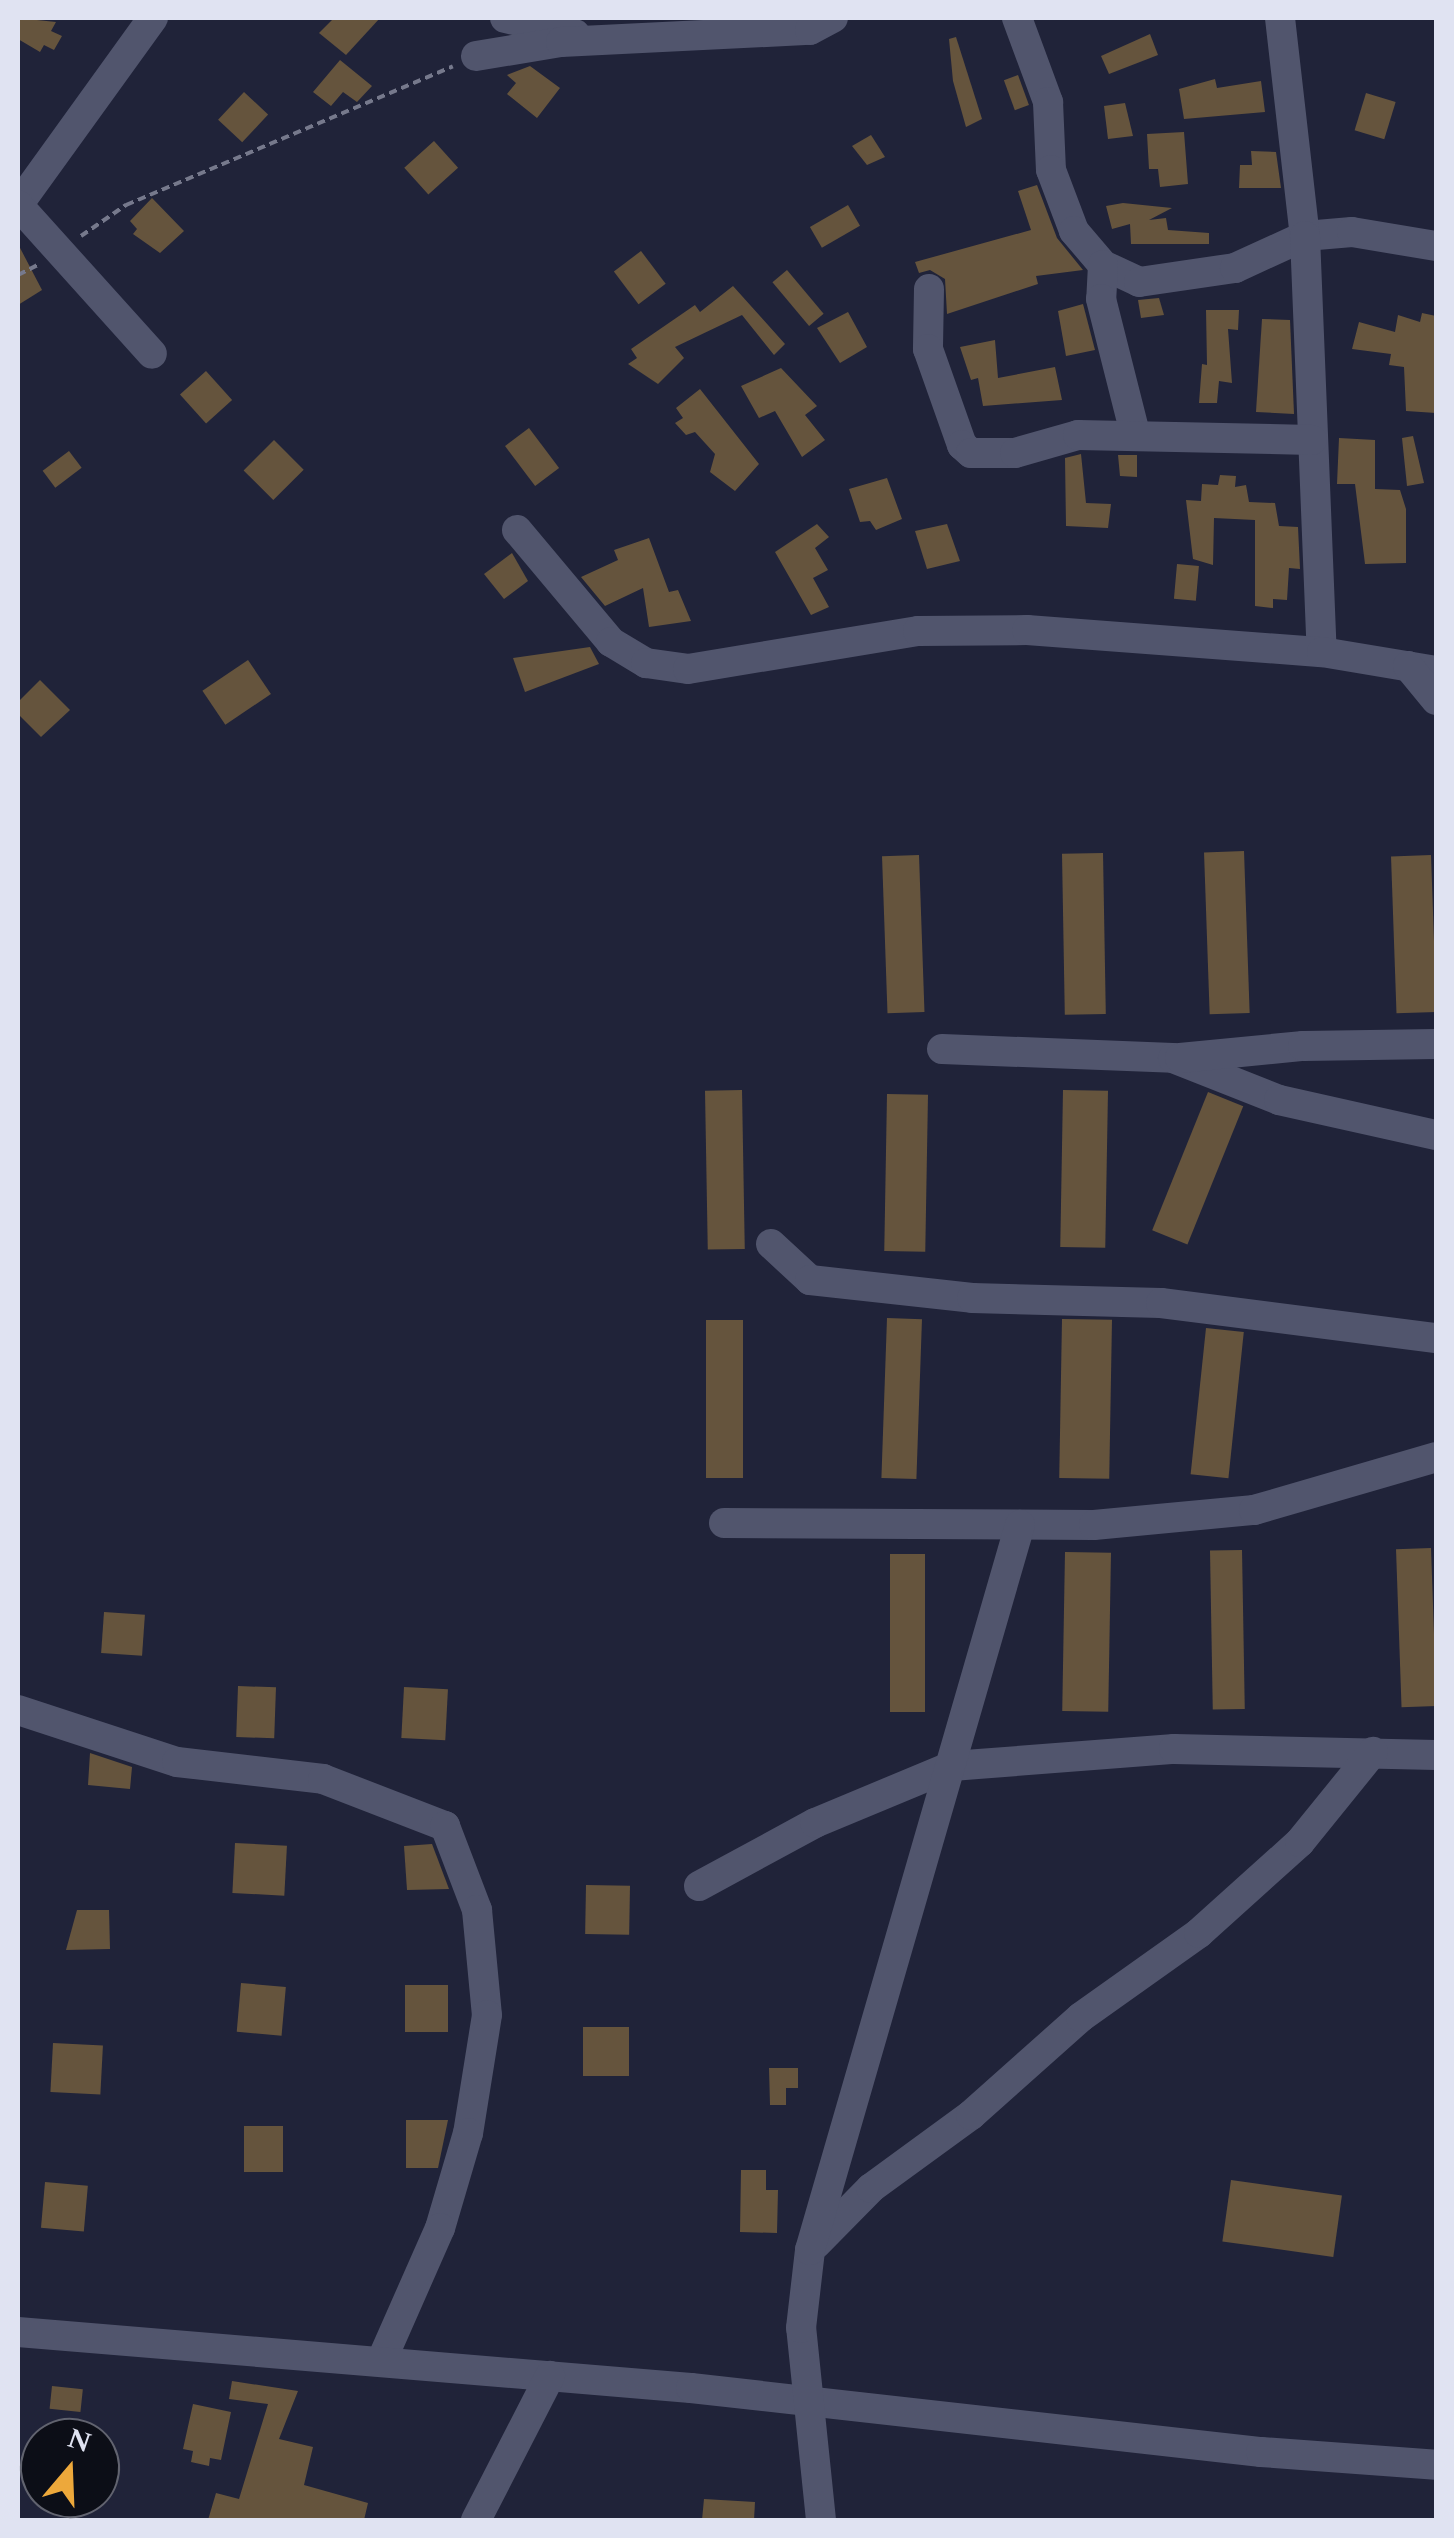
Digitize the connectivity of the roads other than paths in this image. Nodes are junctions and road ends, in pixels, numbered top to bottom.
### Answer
1 (154, 18) edge
2 (505, 18) edge
3 (832, 18) edge
4 (1018, 18) edge
5 (1280, 18) edge
6 (600, 40) junction
7 (476, 56) road end
8 (18, 205) edge
9 (1305, 236) junction
10 (1436, 246) edge
11 (1103, 265) junction
12 (930, 290) dead end
13 (152, 354) dead end
14 (1135, 433) junction
15 (1312, 440) junction
16 (517, 530) dead end
17 (1322, 652) junction
18 (1422, 668) edge
19 (1436, 700) edge
20 (1436, 1044) edge
21 (942, 1049) dead end
22 (1173, 1058) junction
23 (1436, 1134) edge
24 (770, 1244) dead end
25 (1436, 1338) edge
26 (1436, 1457) edge
27 (724, 1523) dead end
28 (1020, 1526) junction
29 (18, 1710) edge
30 (1373, 1752) junction
31 (1436, 1755) edge
32 (952, 1766) junction
33 (698, 1886) dead end
34 (810, 2250) junction
35 (18, 2332) edge
36 (381, 2362) junction
37 (550, 2376) junction
38 (808, 2401) junction
39 (1436, 2465) edge
40 (476, 2520) edge
41 (821, 2520) edge

1 - 8 street
2 - 6 street
3 - 6 street
4 - 11 street
5 - 9 street
6 - 7 street
8 - 13 street
9 - 10 street
9 - 11 street
9 - 15 street
11 - 14 street
12 - 14 street
14 - 15 street
15 - 17 street
16 - 17 street
17 - 18 street
18 - 19 street
20 - 22 street
21 - 22 street
22 - 23 street
24 - 25 street
26 - 28 street
27 - 28 street
28 - 32 street
29 - 36 street
30 - 31 street
30 - 32 street
30 - 34 street
32 - 33 street
32 - 34 street
34 - 38 street
35 - 36 street
36 - 37 street
37 - 38 street
37 - 40 street
38 - 39 street
38 - 41 street

